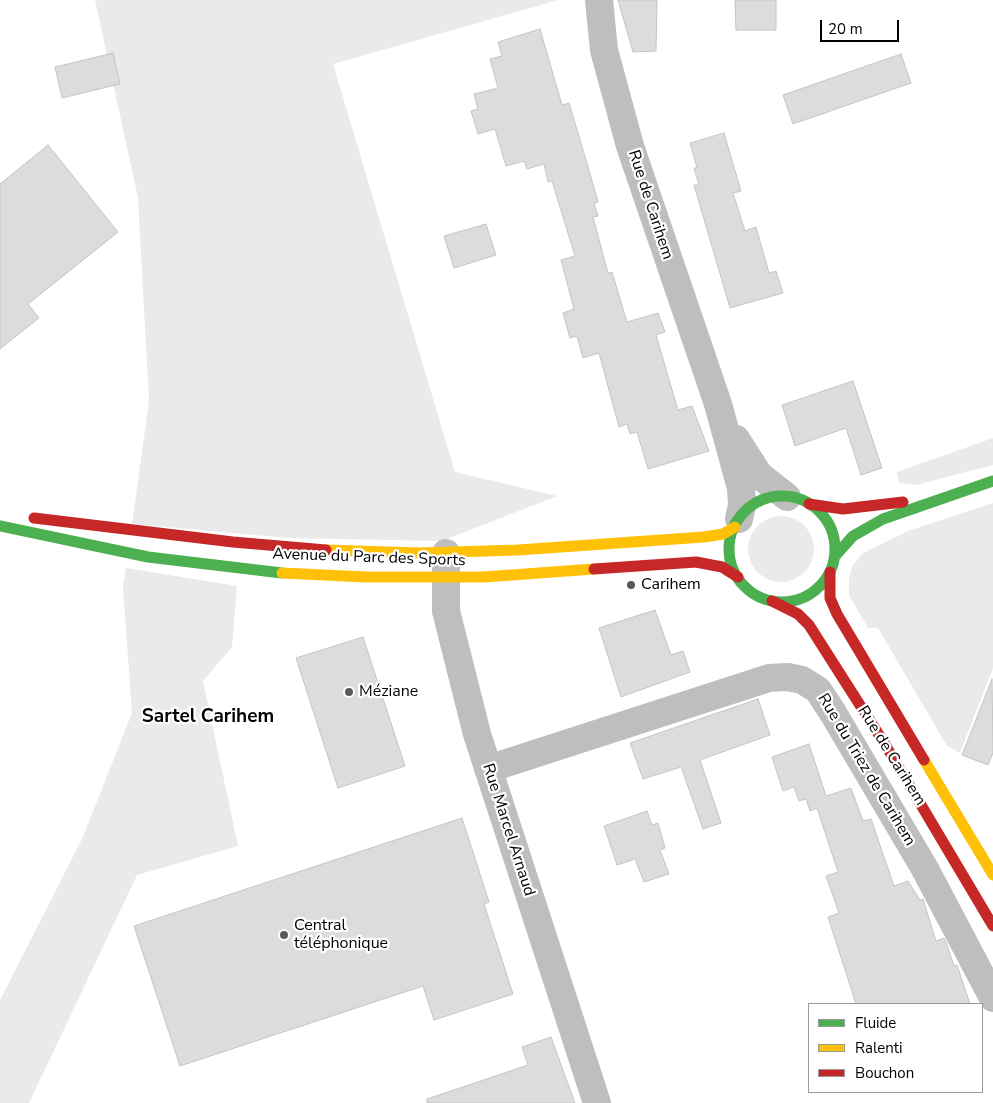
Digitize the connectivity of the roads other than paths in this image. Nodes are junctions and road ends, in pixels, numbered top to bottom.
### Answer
1 (599, 0) edge
2 (718, 404) junction
3 (993, 480) edge
4 (949, 494) junction
5 (798, 500) junction
6 (20, 516) dead end
7 (737, 523) junction
8 (0, 526) edge
9 (835, 556) junction
10 (445, 565) junction
11 (830, 572) junction
12 (738, 577) junction
13 (772, 601) junction
14 (488, 769) junction
15 (993, 875) edge
16 (993, 926) edge
17 (993, 998) edge
18 (597, 1103) edge

1 - 2 street, Rue de Carihem
2 - 5 street, Rue de Carihem
2 - 7 street, Rue de Carihem
3 - 4 main road
4 - 5 main road
4 - 9 main road
5 - 7 main road
5 - 9 main road
6 - 10 main road, Avenue du Parc des Sports
7 - 10 main road, Avenue du Parc des Sports
7 - 12 main road
8 - 10 main road, Avenue du Parc des Sports
9 - 11 main road
10 - 12 main road, Avenue du Parc des Sports
10 - 14 street, Rue Marcel Arnaud
11 - 13 main road
11 - 15 main road, Rue de Carihem
12 - 13 main road
13 - 16 main road, Rue de Carihem
14 - 17 street, Rue du Triez de Carihem
14 - 18 street, Rue Marcel Arnaud

